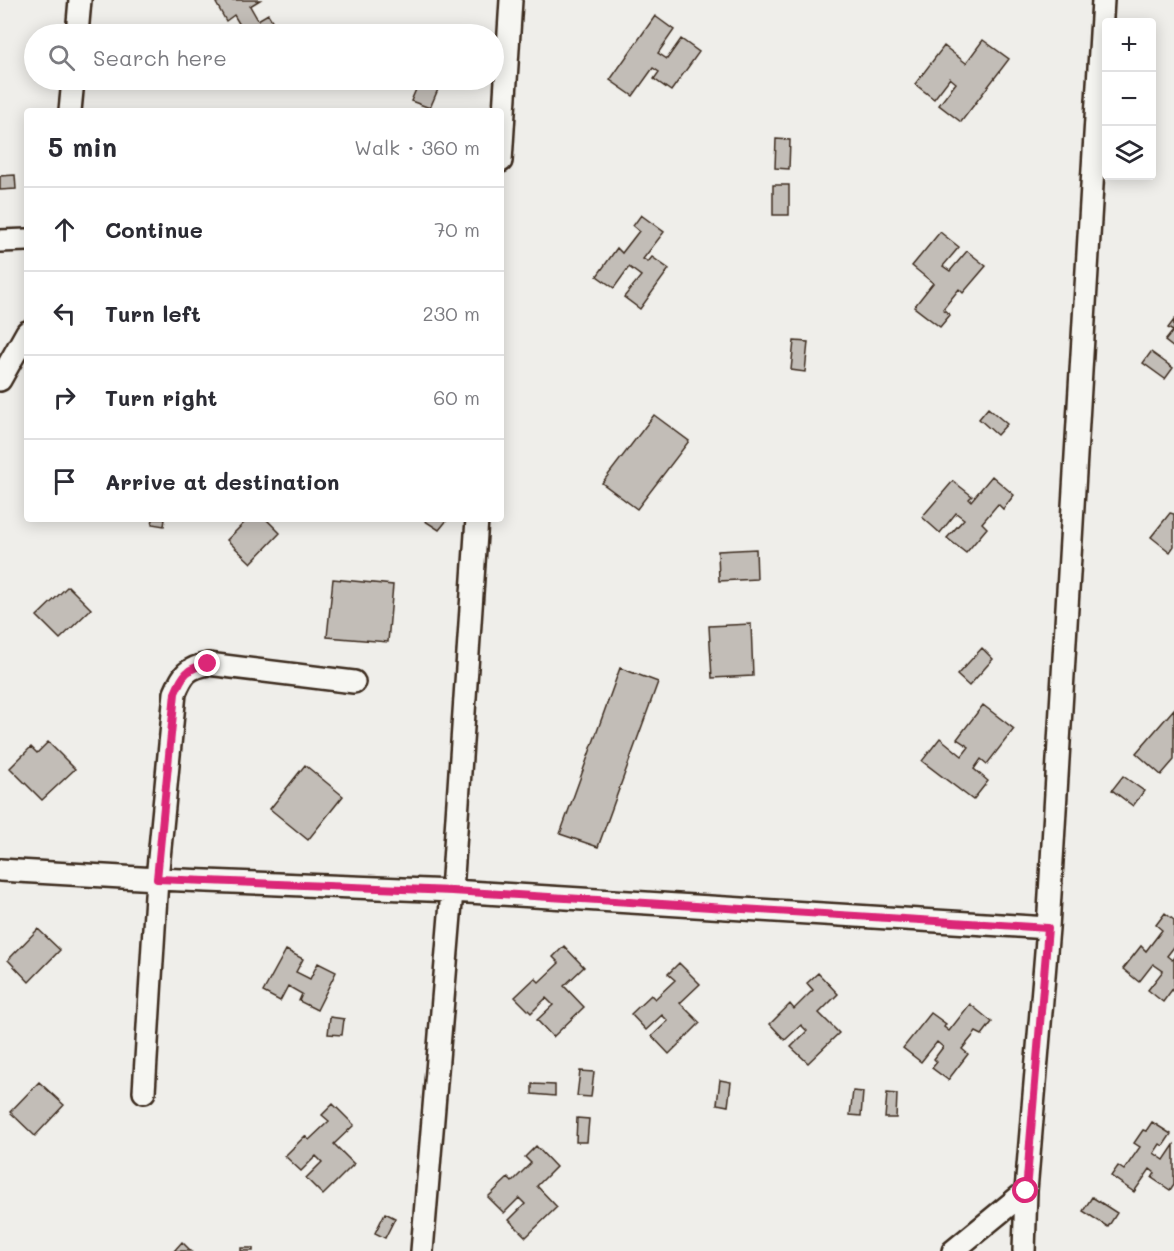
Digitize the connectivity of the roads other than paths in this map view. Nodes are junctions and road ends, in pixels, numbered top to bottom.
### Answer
1 (80, 0) edge
2 (511, 0) edge
3 (1103, 0) edge
4 (78, 24) edge
5 (71, 90) edge
6 (70, 108) edge
7 (504, 113) edge
8 (24, 240) edge
9 (0, 241) edge
10 (24, 337) edge
11 (0, 380) edge
12 (477, 522) edge
13 (354, 682) dead end
14 (0, 870) edge
15 (157, 879) junction
16 (452, 891) junction
17 (1048, 928) junction
18 (144, 1092) dead end
19 (1026, 1191) junction
20 (422, 1251) edge
21 (953, 1251) edge
22 (1024, 1251) edge

1 - 4 street
2 - 7 street
3 - 17 street
5 - 6 street
8 - 9 street
10 - 11 street
12 - 16 street
13 - 15 street
14 - 15 street
15 - 16 street
15 - 18 street
16 - 17 street
16 - 20 street
17 - 19 street
19 - 21 street
19 - 22 street

